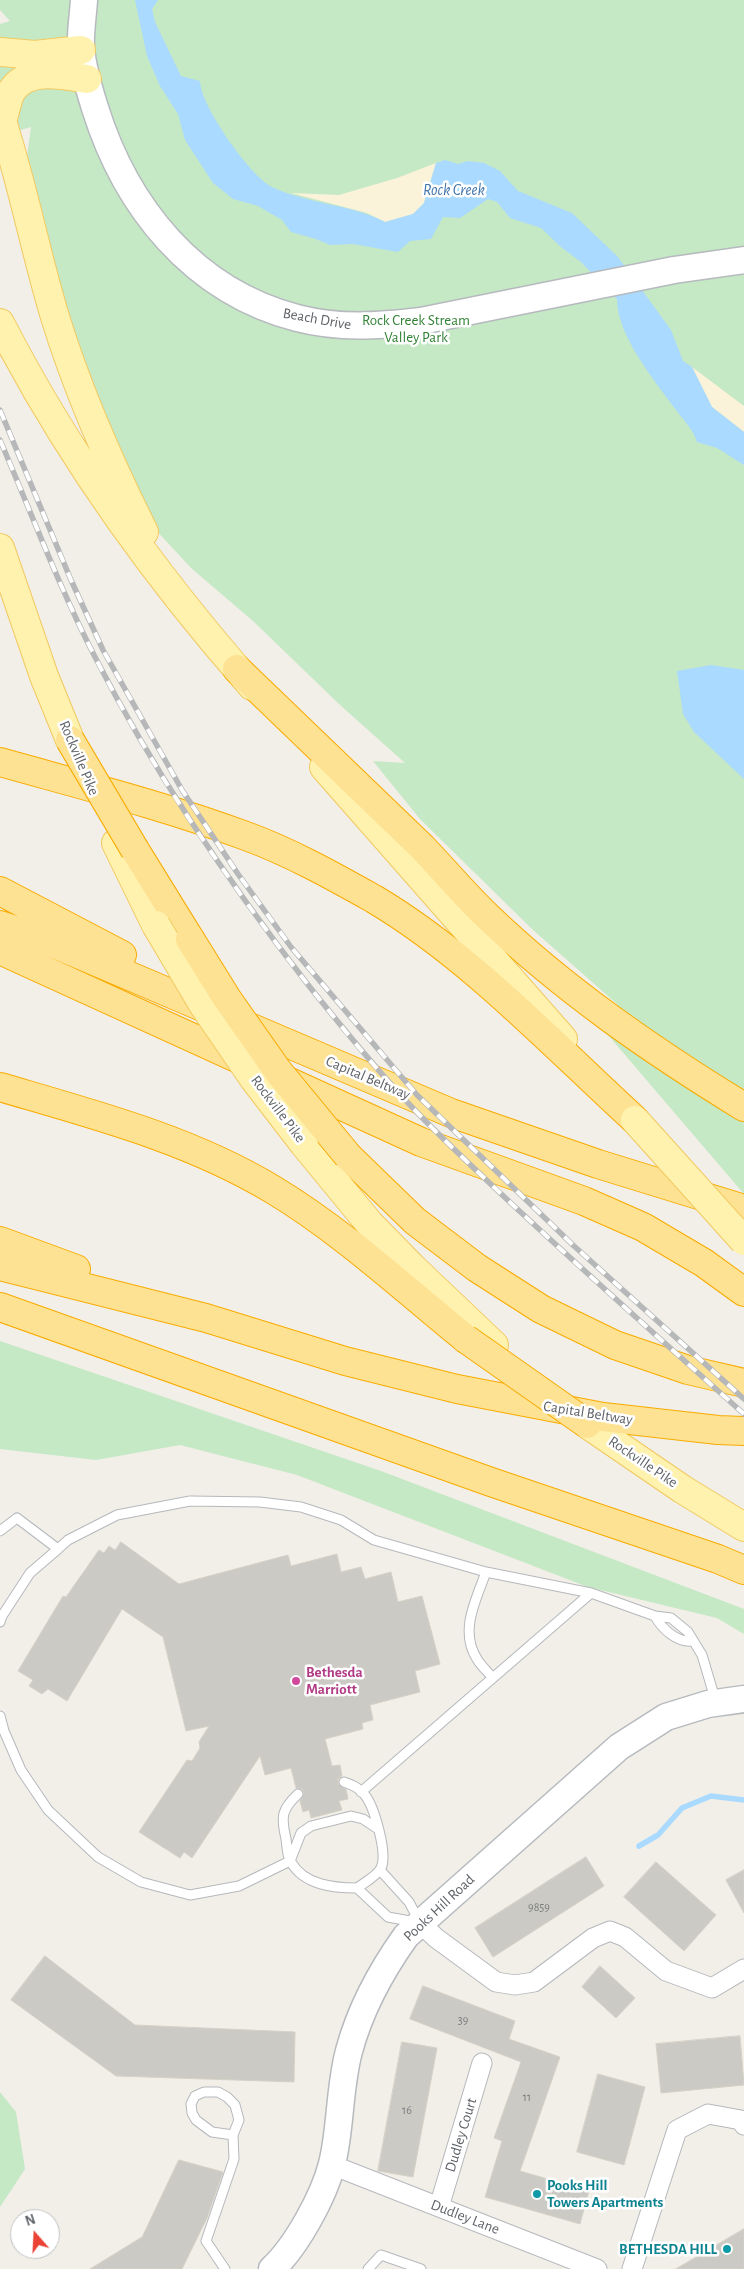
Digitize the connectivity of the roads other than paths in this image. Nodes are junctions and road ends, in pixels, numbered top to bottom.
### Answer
1 (84, 0) edge
2 (82, 50) junction
3 (0, 52) edge
4 (87, 79) junction
5 (1, 118) edge
6 (744, 260) edge
7 (0, 323) edge
8 (0, 548) edge
9 (0, 573) edge
10 (17, 596) junction
11 (180, 602) junction
12 (237, 669) junction
13 (70, 740) joint
14 (0, 762) edge
15 (125, 847) junction
16 (0, 891) edge
17 (0, 924) edge
18 (0, 950) edge
19 (311, 1054) junction
20 (0, 1087) edge
21 (744, 1106) edge
22 (635, 1120) junction
23 (744, 1209) edge
24 (0, 1241) edge
25 (744, 1241) edge
26 (0, 1266) edge
27 (744, 1292) edge
28 (0, 1307) edge
29 (206, 1318) junction
30 (744, 1383) edge
31 (587, 1424) junction
32 (744, 1431) edge
33 (744, 1527) edge
34 (0, 1530) edge
35 (58, 1548) junction
36 (744, 1570) edge
37 (486, 1572) junction
38 (591, 1593) junction
39 (0, 1622) edge
40 (492, 1677) junction
41 (744, 1699) edge
42 (717, 1703) junction
43 (0, 1716) edge
44 (344, 1782) dead end
45 (362, 1792) junction
46 (298, 1794) dead end
47 (378, 1830) junction
48 (290, 1861) junction
49 (380, 1870) junction
50 (357, 1888) junction
51 (420, 1923) junction
52 (744, 1969) edge
53 (482, 2064) dead end
54 (744, 2125) edge
55 (234, 2135) junction
56 (332, 2165) junction
57 (439, 2207) junction
58 (225, 2269) edge
59 (272, 2269) edge
60 (368, 2269) edge
61 (420, 2269) edge
62 (597, 2269) edge
63 (632, 2269) edge

1 - 2 street, Beach Drive
2 - 3 main road
2 - 4 street, Beach Drive
4 - 5 main road
4 - 6 street, Beach Drive
5 - 11 main road
7 - 11 main road
8 - 10 main road, Rockville Pike
9 - 10 main road
10 - 13 main road, Rockville Pike
11 - 12 main road
12 - 21 highway
12 - 22 main road
13 - 15 highway, bridge
14 - 22 highway
15 - 30 highway, bridge
15 - 31 main road, Rockville Pike, bridge
16 - 19 highway
17 - 19 highway, Capital Beltway
18 - 27 highway
19 - 23 highway, Capital Beltway
20 - 31 highway, bridge
22 - 25 main road, bridge
24 - 29 highway
26 - 29 highway, Capital Beltway
28 - 36 highway
29 - 32 highway, Capital Beltway
31 - 33 main road, Rockville Pike
34 - 35 lane
35 - 37 lane
35 - 39 lane
37 - 38 lane
37 - 40 lane
38 - 40 lane
38 - 42 lane
40 - 45 lane
41 - 42 street, Pooks Hill Road
42 - 51 street, Pooks Hill Road
43 - 48 lane
44 - 45 lane
45 - 47 lane
46 - 48 lane
47 - 48 lane
47 - 49 lane
48 - 50 lane
49 - 50 lane
49 - 51 lane
50 - 51 lane
51 - 52 street
51 - 56 street, Pooks Hill Road
53 - 57 street, Dudley Court
54 - 63 street
55 - 55 lane
55 - 58 lane
56 - 57 street, Dudley Lane
56 - 59 street, Pooks Hill Road
57 - 62 street, Dudley Lane
60 - 61 lane

